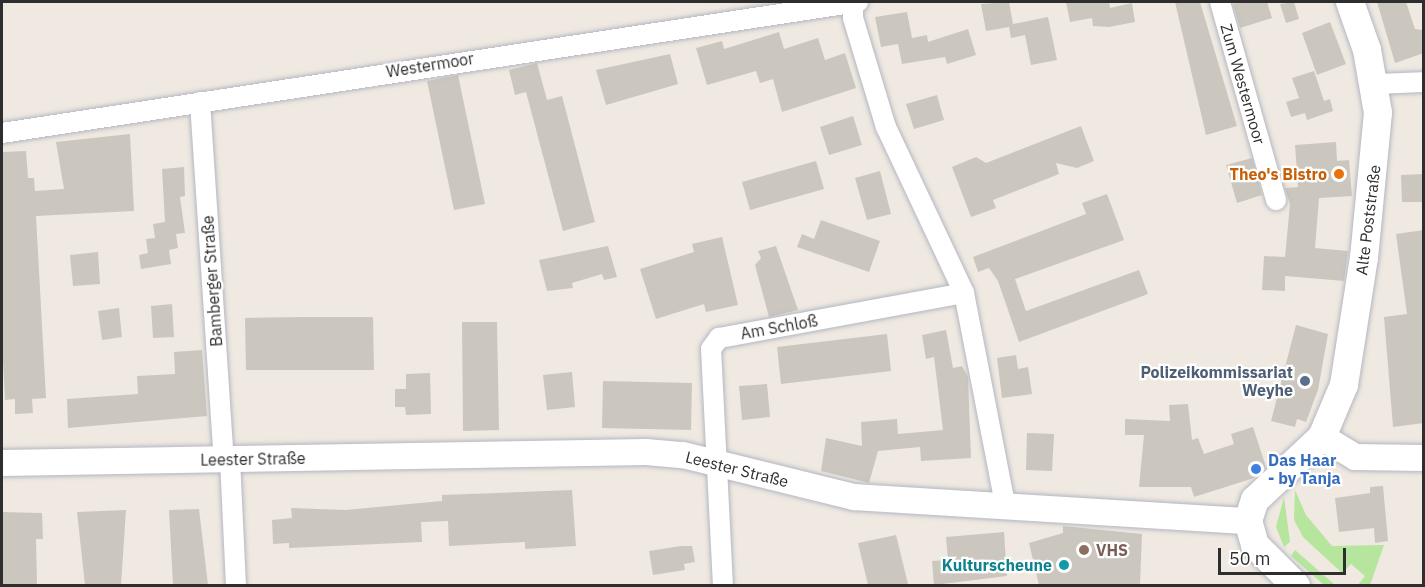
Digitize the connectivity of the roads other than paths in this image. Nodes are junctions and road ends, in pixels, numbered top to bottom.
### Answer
1 (853, 2) edge
2 (858, 2) edge
3 (1220, 2) edge
4 (1350, 2) edge
5 (793, 6) edge
6 (1424, 82) edge
7 (1375, 84) junction
8 (200, 102) junction
9 (2, 133) edge
10 (1276, 200) dead end
11 (964, 293) junction
12 (1322, 437) junction
13 (1424, 458) edge
14 (227, 460) junction
15 (2, 463) edge
16 (717, 463) junction
17 (1005, 504) junction
18 (1248, 520) junction
19 (236, 585) edge
20 (723, 585) edge
21 (1296, 585) edge

1 - 2 street, Westermoor
1 - 5 street, Westermoor
1 - 11 street
3 - 10 street, Zum Westermoor
4 - 7 main road, Alte Poststraße
5 - 8 street, Westermoor
6 - 7 street
7 - 12 main road, Alte Poststraße
8 - 9 street, Westermoor
8 - 14 street, Bamberger Straße
11 - 16 street, Am Schloß
11 - 17 street
12 - 13 street
12 - 18 main road
14 - 15 street, Leester Straße
14 - 16 street, Leester Straße
14 - 19 street, Bamberger Straße
16 - 17 street, Leester Straße
16 - 20 street, Am Schloß
17 - 18 street, Leester Straße
18 - 21 main road

